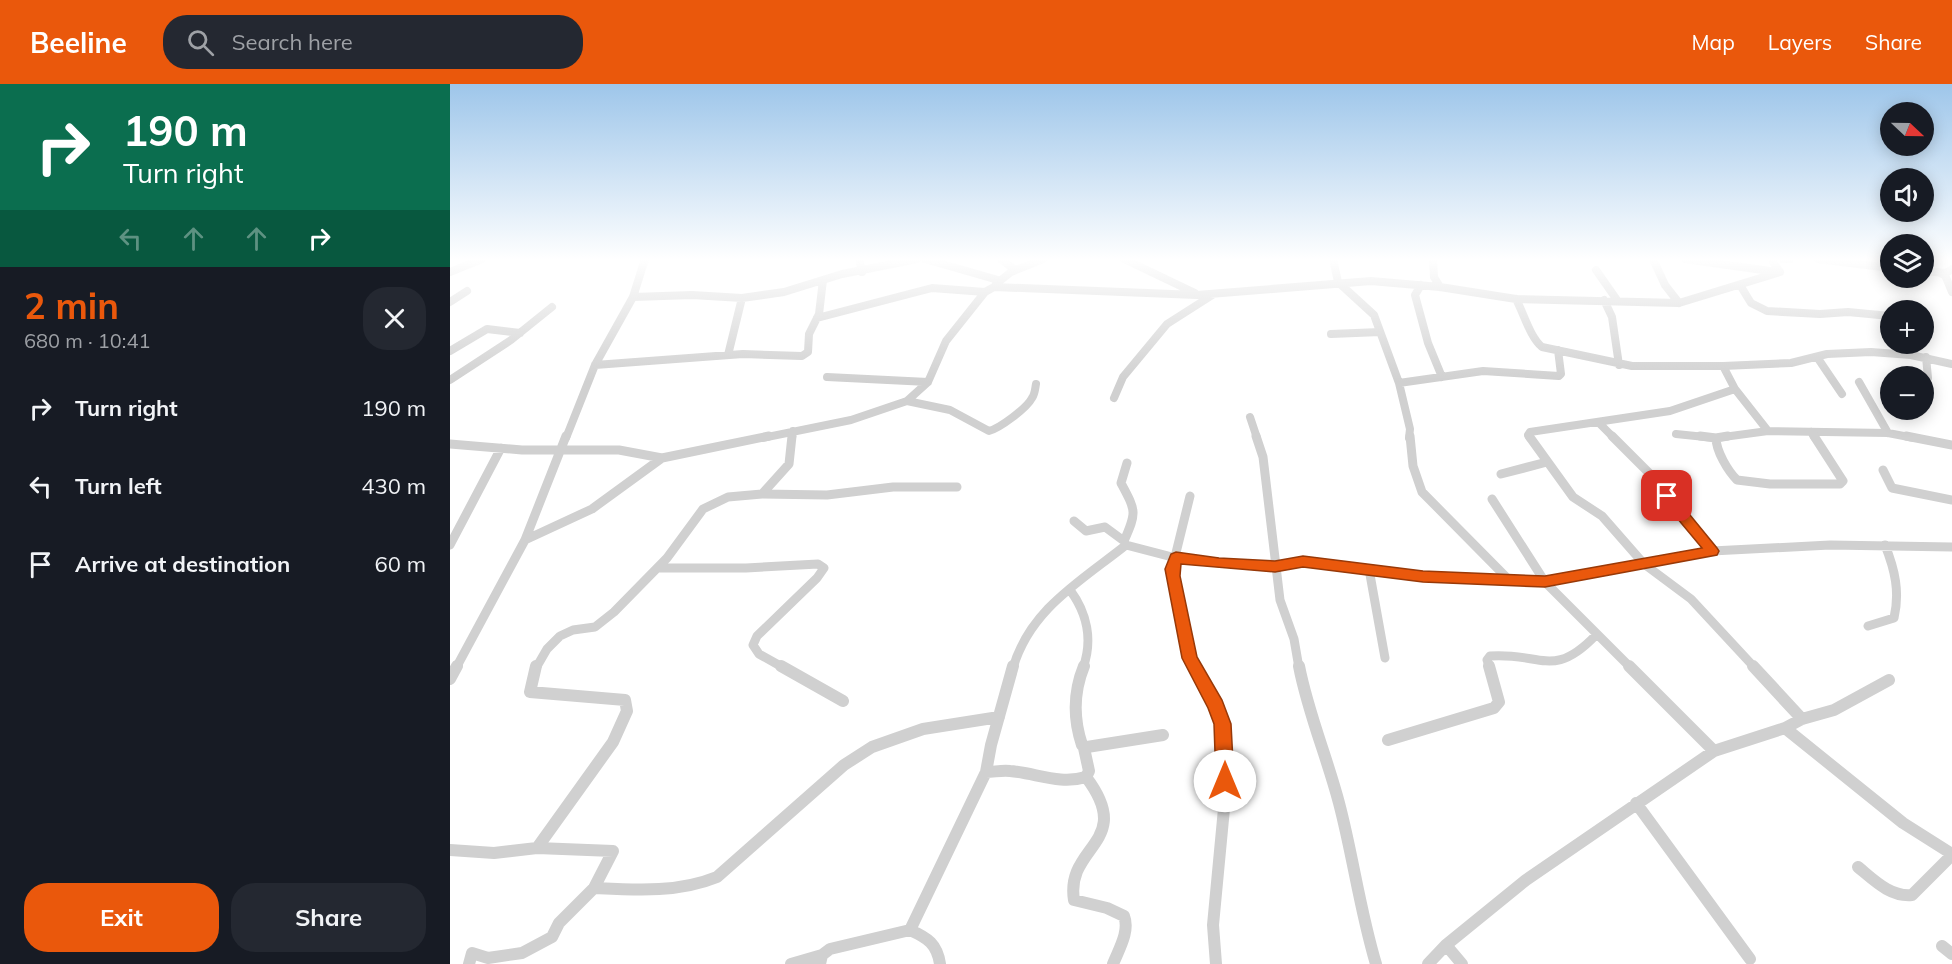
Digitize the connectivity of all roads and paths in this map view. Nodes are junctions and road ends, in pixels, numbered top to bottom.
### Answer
1 (631, 300) edge
2 (741, 300) edge
3 (820, 300) edge
4 (886, 300) edge
5 (979, 300) edge
6 (1204, 300) edge
7 (1358, 300) edge
8 (1416, 300) edge
9 (1516, 300) edge
10 (1604, 300) edge
11 (1618, 300) edge
12 (1678, 300) edge
13 (1690, 300) edge
14 (1749, 300) edge
15 (1680, 303) junction
16 (552, 307) dead end
17 (1880, 315) edge
18 (817, 318) junction
19 (1380, 332) junction
20 (520, 333) junction
21 (1331, 334) dead end
22 (1558, 350) junction
23 (450, 351) edge
24 (728, 355) junction
25 (1817, 357) junction
26 (1926, 357) junction
27 (1619, 364) junction
28 (1952, 364) edge
29 (595, 365) junction
30 (1723, 366) junction
31 (1927, 366) edge
32 (827, 377) dead end
33 (1442, 377) junction
34 (450, 380) edge
35 (928, 382) junction
36 (1859, 382) dead end
37 (1399, 383) junction
38 (1036, 384) dead end
39 (1735, 389) junction
40 (1842, 394) dead end
41 (1114, 398) dead end
42 (907, 401) junction
43 (1250, 417) dead end
44 (1598, 423) junction
45 (794, 431) junction
46 (1768, 431) junction
47 (1811, 432) junction
48 (1888, 433) junction
49 (1676, 434) dead end
50 (1716, 438) junction
51 (450, 444) edge
52 (1952, 445) edge
53 (501, 448) junction
54 (561, 450) junction
55 (662, 458) junction
56 (1547, 462) junction
57 (1127, 463) dead end
58 (1882, 470) dead end
59 (1501, 474) dead end
60 (957, 487) dead end
61 (762, 494) junction
62 (1190, 496) dead end
63 (1492, 499) dead end
64 (1952, 501) edge
65 (1074, 521) dead end
66 (525, 540) junction
67 (1125, 543) junction
68 (450, 545) edge
69 (1885, 545) junction
70 (1952, 547) edge
71 (1712, 551) junction
72 (1176, 558) junction
73 (1644, 564) junction
74 (1275, 566) junction
75 (658, 568) junction
76 (1368, 569) junction
77 (1510, 581) junction
78 (1545, 582) junction
79 (1070, 590) junction
80 (1868, 626) dead end
81 (1596, 635) junction
82 (1385, 657) dead end
83 (450, 679) edge
84 (1888, 680) dead end
85 (843, 701) dead end
86 (999, 717) junction
87 (1802, 719) junction
88 (1785, 728) junction
89 (1163, 735) dead end
90 (1388, 740) dead end
91 (1084, 748) junction
92 (1714, 751) junction
93 (986, 772) junction
94 (1086, 777) junction
95 (1636, 803) junction
96 (537, 848) junction
97 (450, 850) edge
98 (1952, 855) edge
99 (1858, 867) dead end
100 (594, 888) junction
101 (910, 930) junction
102 (1446, 945) junction
103 (1750, 959) dead end
104 (821, 960) edge
105 (469, 964) edge
106 (791, 964) edge
107 (940, 964) edge
108 (1113, 964) edge
109 (1216, 964) edge
110 (1376, 964) edge
111 (1428, 964) edge
112 (1462, 964) edge

1 - 29 street
2 - 24 street
3 - 18 street
4 - 18 street
5 - 35 street
6 - 41 street
7 - 19 street
8 - 33 street
9 - 22 street
10 - 27 street
11 - 15 street
12 - 15 street
13 - 15 street
14 - 17 street
16 - 20 street
18 - 24 street
19 - 21 street
19 - 37 street
20 - 23 street
20 - 34 street
22 - 27 street
22 - 33 street
24 - 29 street
25 - 26 street
25 - 30 street
25 - 40 street
26 - 28 street
26 - 31 street
27 - 30 street
29 - 54 street
30 - 39 street
32 - 35 street
33 - 37 street
35 - 42 street
36 - 48 street
37 - 77 street
38 - 42 street
39 - 44 street
39 - 46 street
42 - 45 street
43 - 74 street
44 - 56 street
44 - 71 street
45 - 55 street
45 - 61 street
46 - 47 street
46 - 50 street
47 - 48 street
47 - 50 street
48 - 52 street
49 - 50 street
51 - 53 street
53 - 54 street
53 - 68 street
54 - 55 street
54 - 66 street
55 - 66 street
56 - 59 street
56 - 73 street
57 - 67 street
58 - 64 street
60 - 61 street
61 - 75 street
62 - 72 street
63 - 78 street
65 - 67 street
66 - 83 street
67 - 72 street
67 - 79 street
69 - 70 street
69 - 71 street
69 - 80 street
71 - 73 street
72 - 74 street
72 - 109 street
73 - 78 street
73 - 87 street
74 - 76 street
74 - 110 street
75 - 85 street
75 - 96 street
76 - 77 street
76 - 82 street
77 - 78 street
78 - 81 street
79 - 86 street
79 - 91 street
81 - 90 street
81 - 92 street
84 - 87 street
86 - 93 street
86 - 100 street
87 - 88 street
88 - 92 street
88 - 98 street
89 - 91 street
91 - 94 street
92 - 95 street
93 - 94 street
93 - 101 street
94 - 108 street
95 - 102 street
95 - 103 street
96 - 97 street
96 - 100 street
98 - 99 street
100 - 105 street
101 - 104 street
101 - 107 street
102 - 111 street
102 - 112 street
104 - 106 street

